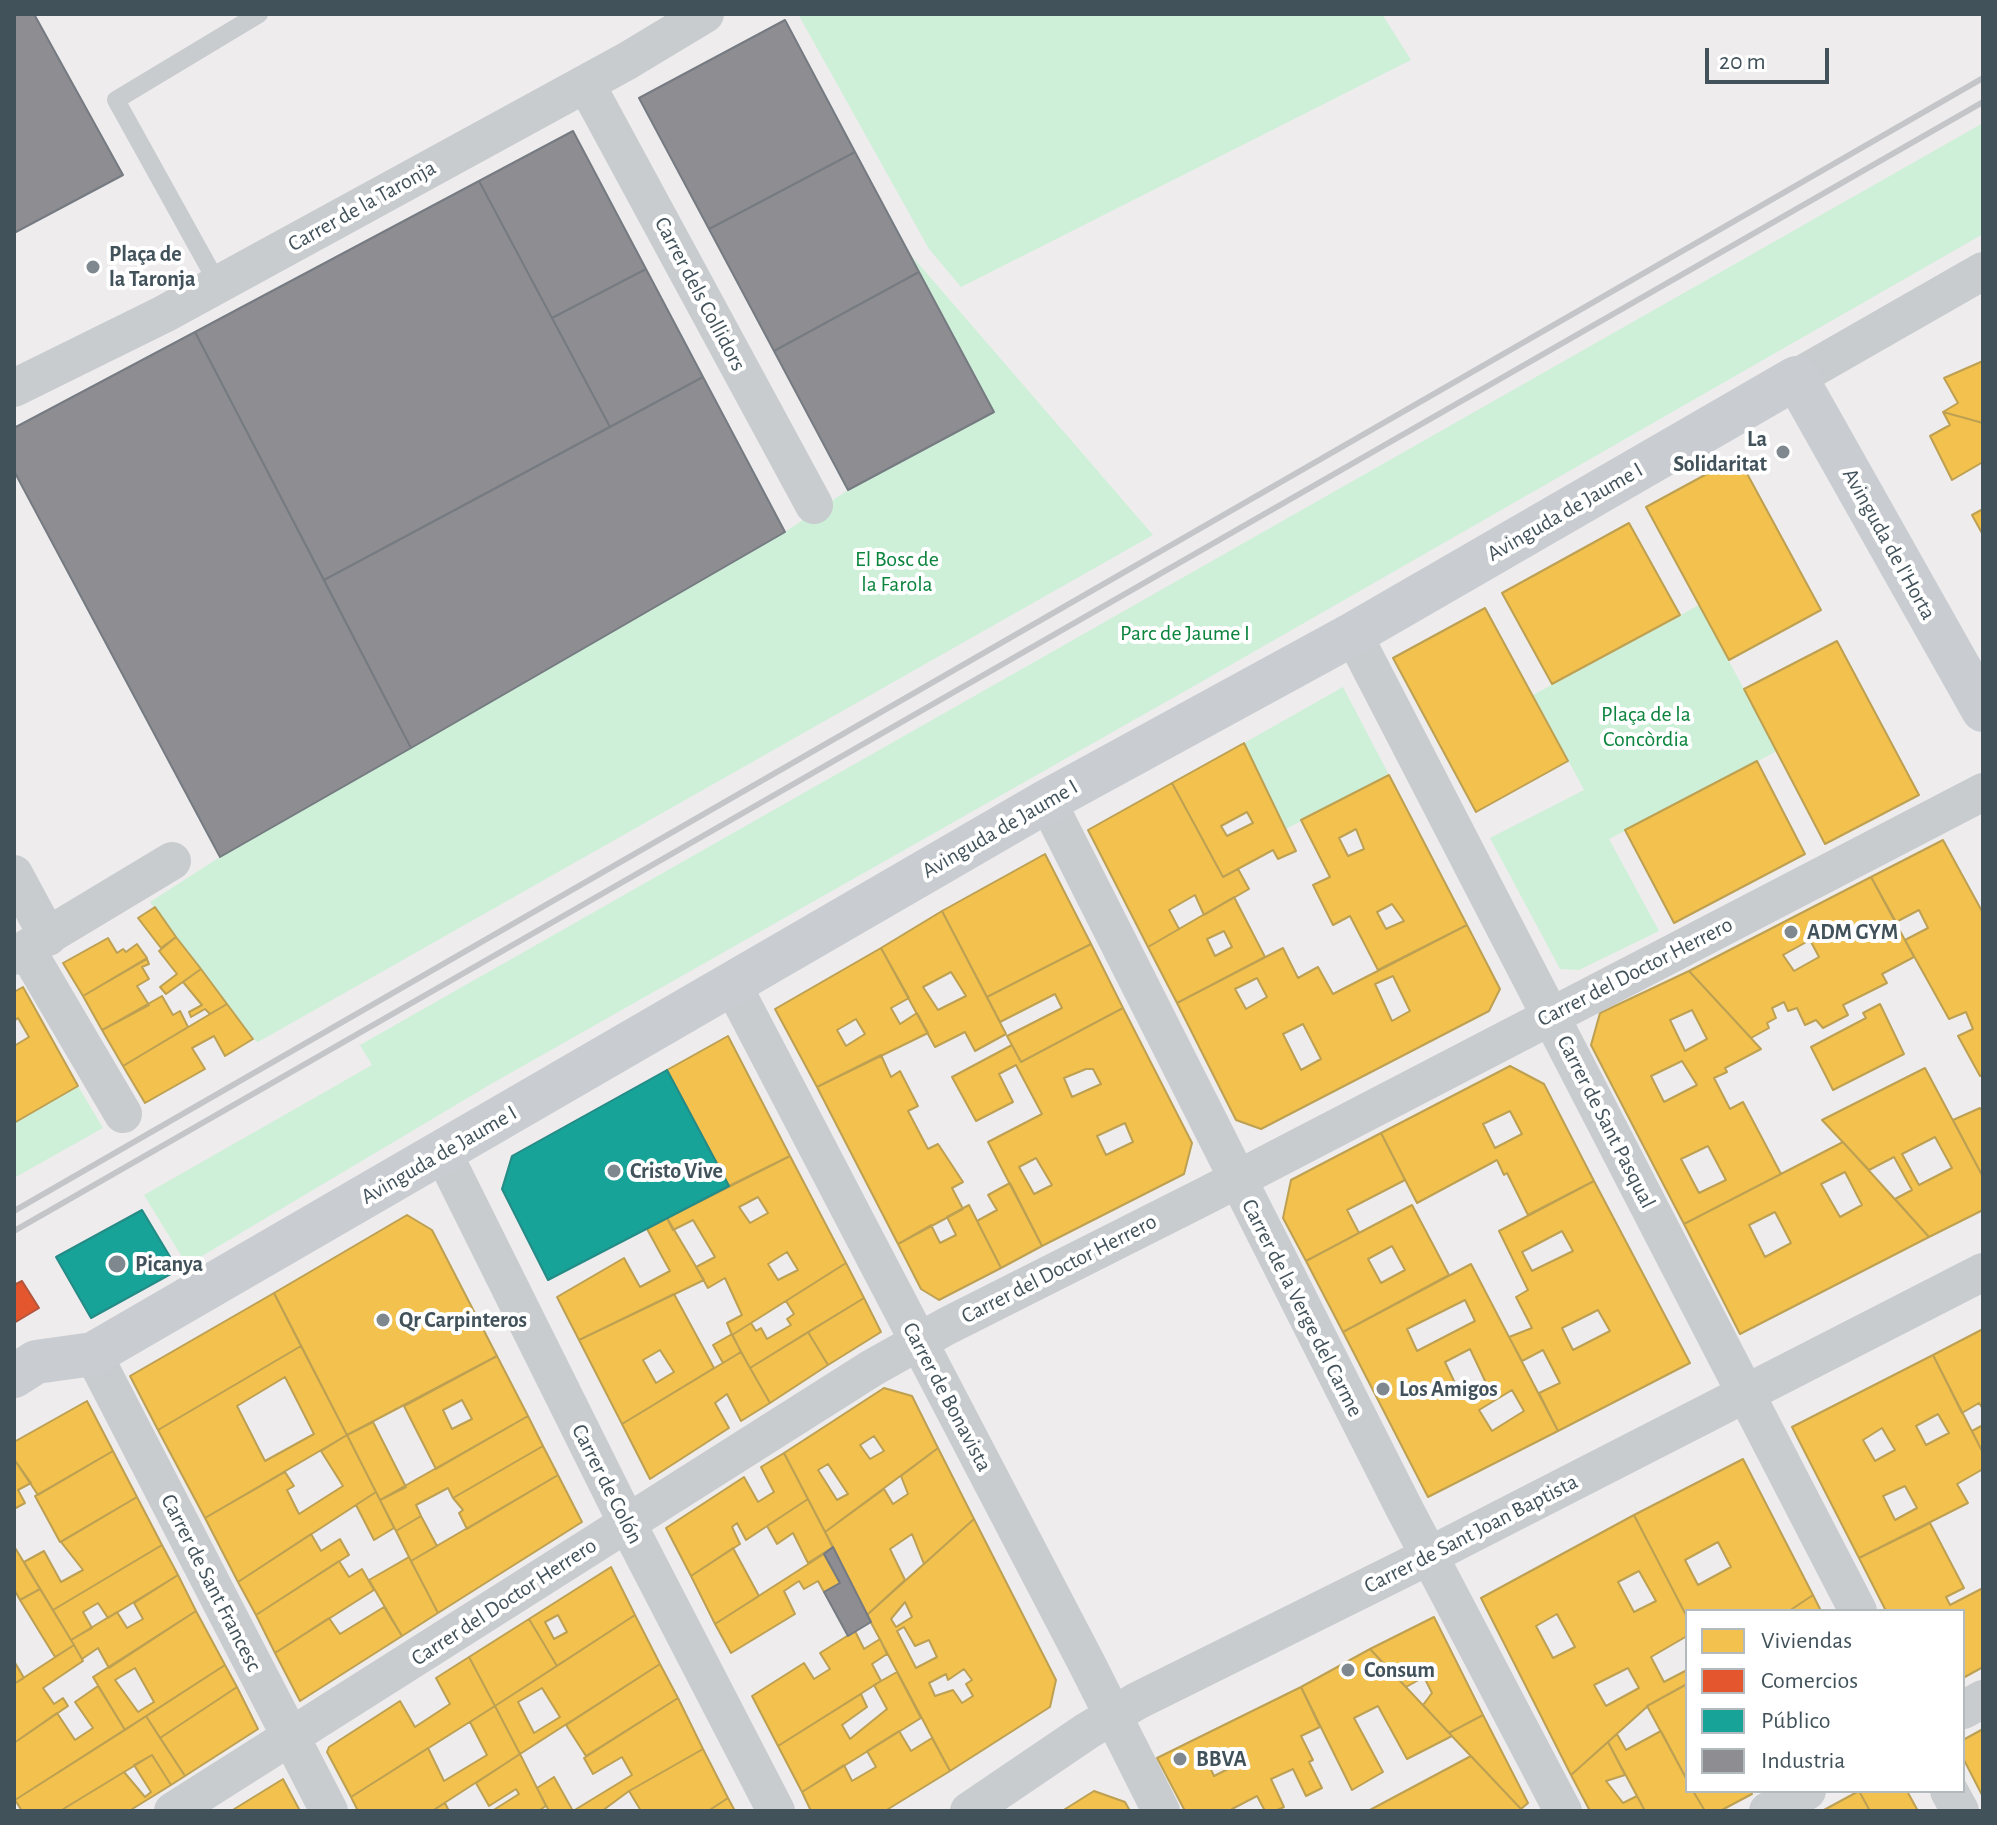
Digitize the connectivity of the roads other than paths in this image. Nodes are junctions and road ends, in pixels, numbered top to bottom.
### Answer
1 (259, 14) edge
2 (705, 14) edge
3 (586, 84) junction
4 (1983, 271) edge
5 (218, 284) junction
6 (1796, 378) junction
7 (14, 388) edge
8 (814, 505) dead end
9 (1353, 634) junction
10 (1983, 710) edge
11 (1983, 792) edge
12 (1047, 801) junction
13 (172, 861) dead end
14 (14, 874) edge
15 (30, 947) edge
16 (732, 984) junction
17 (1550, 1016) junction
18 (123, 1114) dead end
19 (443, 1153) junction
20 (1237, 1179) junction
21 (1983, 1272) edge
22 (919, 1342) junction
23 (93, 1354) junction
24 (14, 1376) edge
25 (1747, 1393) junction
26 (627, 1523) junction
27 (1430, 1555) junction
28 (1857, 1609) edge
29 (1983, 1699) edge
30 (1965, 1709) edge
31 (1113, 1715) junction
32 (291, 1738) junction
33 (1803, 1793) edge
34 (1950, 1793) edge
35 (173, 1811) edge
36 (329, 1811) edge
37 (776, 1811) edge
38 (969, 1811) edge
39 (1161, 1811) edge
40 (1563, 1811) edge
41 (1768, 1811) edge
42 (1960, 1811) edge

1 - 5 lane
2 - 3 street, Carrer de la Taronja
3 - 5 street, Carrer de la Taronja
3 - 8 street, Carrer dels Collidors
4 - 6 street, Avinguda de Jaume I
5 - 7 street, Carrer de la Taronja
6 - 9 street, Avinguda de Jaume I
6 - 10 street, Avinguda de l'Horta
9 - 12 street, Avinguda de Jaume I
9 - 17 street, Carrer de Sant Pasqual
11 - 17 street, Carrer del Doctor Herrero
12 - 16 street, Avinguda de Jaume I
12 - 20 street, Carrer de la Verge del Carme
13 - 15 street
14 - 15 street
15 - 18 street
16 - 19 street, Avinguda de Jaume I
16 - 22 street, Carrer de Bonavista
17 - 20 street, Carrer del Doctor Herrero
17 - 25 street, Carrer de Sant Pasqual
19 - 23 street, Avinguda de Jaume I
19 - 26 street, Carrer de Colón
20 - 22 street, Carrer del Doctor Herrero
20 - 27 street, Carrer de la Verge del Carme
21 - 25 street, Carrer de Sant Joan Baptista
22 - 26 street, Carrer del Doctor Herrero
22 - 31 street, Carrer de Bonavista
23 - 24 street, Avinguda de Jaume I
23 - 32 street, Carrer de Sant Francesc
25 - 27 street, Carrer de Sant Joan Baptista
25 - 28 street, Carrer de Sant Pasqual
26 - 32 street, Carrer del Doctor Herrero
26 - 37 street, Carrer de Colón
27 - 31 street, Carrer de Sant Joan Baptista
27 - 40 street, Carrer de la Verge del Carme
29 - 30 street
31 - 38 street, Carrer de Sant Joan Baptista
31 - 39 street, Carrer de Bonavista
32 - 35 street, Carrer del Doctor Herrero
32 - 36 street, Carrer de Sant Francesc
33 - 41 street
34 - 42 street

